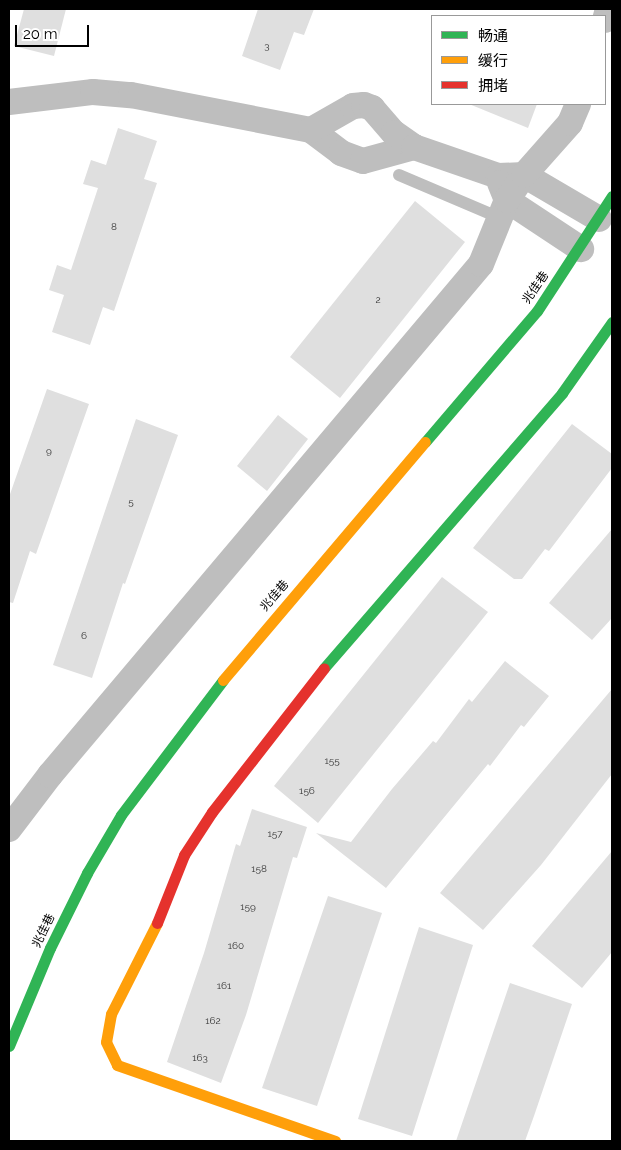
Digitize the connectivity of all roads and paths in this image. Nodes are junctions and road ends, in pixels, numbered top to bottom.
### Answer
1 (9, 102) edge
2 (577, 105) edge
3 (311, 130) junction
4 (414, 147) junction
5 (399, 175) dead end
6 (524, 175) junction
7 (498, 176) junction
8 (612, 196) edge
9 (502, 209) junction
10 (599, 219) junction
11 (581, 248) junction
12 (612, 322) edge
13 (9, 830) edge
14 (9, 1046) edge
15 (335, 1141) edge

1 - 3 street
2 - 6 street
3 - 4 street
3 - 4 street
4 - 7 street
5 - 9 lane
6 - 7 street
6 - 9 street
6 - 10 street
7 - 9 street
8 - 10 street, 兆佳巷
9 - 11 street
9 - 13 street
10 - 11 street, 兆佳巷
11 - 14 street, 兆佳巷
12 - 15 street

